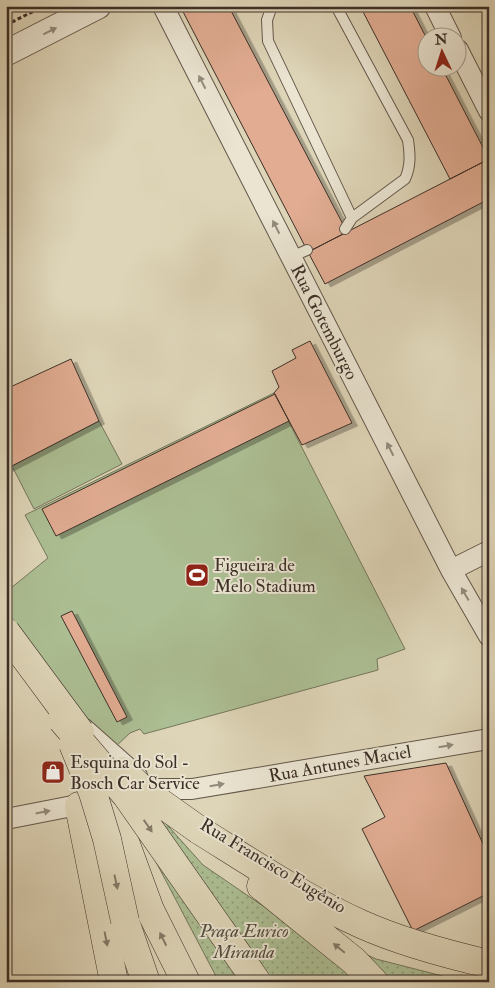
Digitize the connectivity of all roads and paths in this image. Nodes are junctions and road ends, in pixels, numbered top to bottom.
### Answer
1 (44, 6) edge
2 (98, 6) edge
3 (163, 6) edge
4 (272, 6) edge
5 (336, 6) edge
6 (435, 6) edge
7 (6, 25) edge
8 (446, 28) edge
9 (6, 53) edge
10 (468, 70) edge
11 (489, 111) edge
12 (352, 218) junction
13 (346, 229) dead end
14 (489, 551) edge
15 (451, 570) junction
16 (6, 626) edge
17 (6, 632) edge
18 (489, 636) edge
19 (6, 641) edge
20 (73, 724) junction
21 (489, 739) edge
22 (151, 789) junction
23 (192, 789) junction
24 (109, 798) junction
25 (79, 806) junction
26 (6, 819) edge
27 (194, 822) junction
28 (489, 957) edge
29 (489, 964) edge
30 (114, 982) edge
31 (146, 982) edge
32 (186, 982) edge
33 (257, 982) edge
34 (374, 982) edge

1 - 7 path
9 -> 2 street
15 -> 3 street, Rua Gotemburgo
4 - 12 lane
5 - 12 lane
6 - 8 street
10 - 11 street
12 - 13 lane
14 - 15 street
18 -> 15 street, Rua Gotemburgo
16 - 20 street
17 - 27 main road, bridge
19 - 20 main road
20 - 22 street, Rua Francisco Eugênio
20 - 24 street
20 -> 31 main road, bridge
20 -> 33 main road, bridge
23 -> 21 street, Rua Antunes Maciel
22 - 23 street, Rua Antunes Maciel
22 - 24 street, Rua Antunes Maciel
22 - 27 street, Rua Francisco Eugênio
23 - 27 street
24 - 25 street, Rua Antunes Maciel
32 -> 24 main road
26 -> 25 street, Rua Antunes Maciel
25 -> 30 main road
27 - 28 street, Rua Francisco Eugênio
27 - 29 main road
34 -> 27 main road

